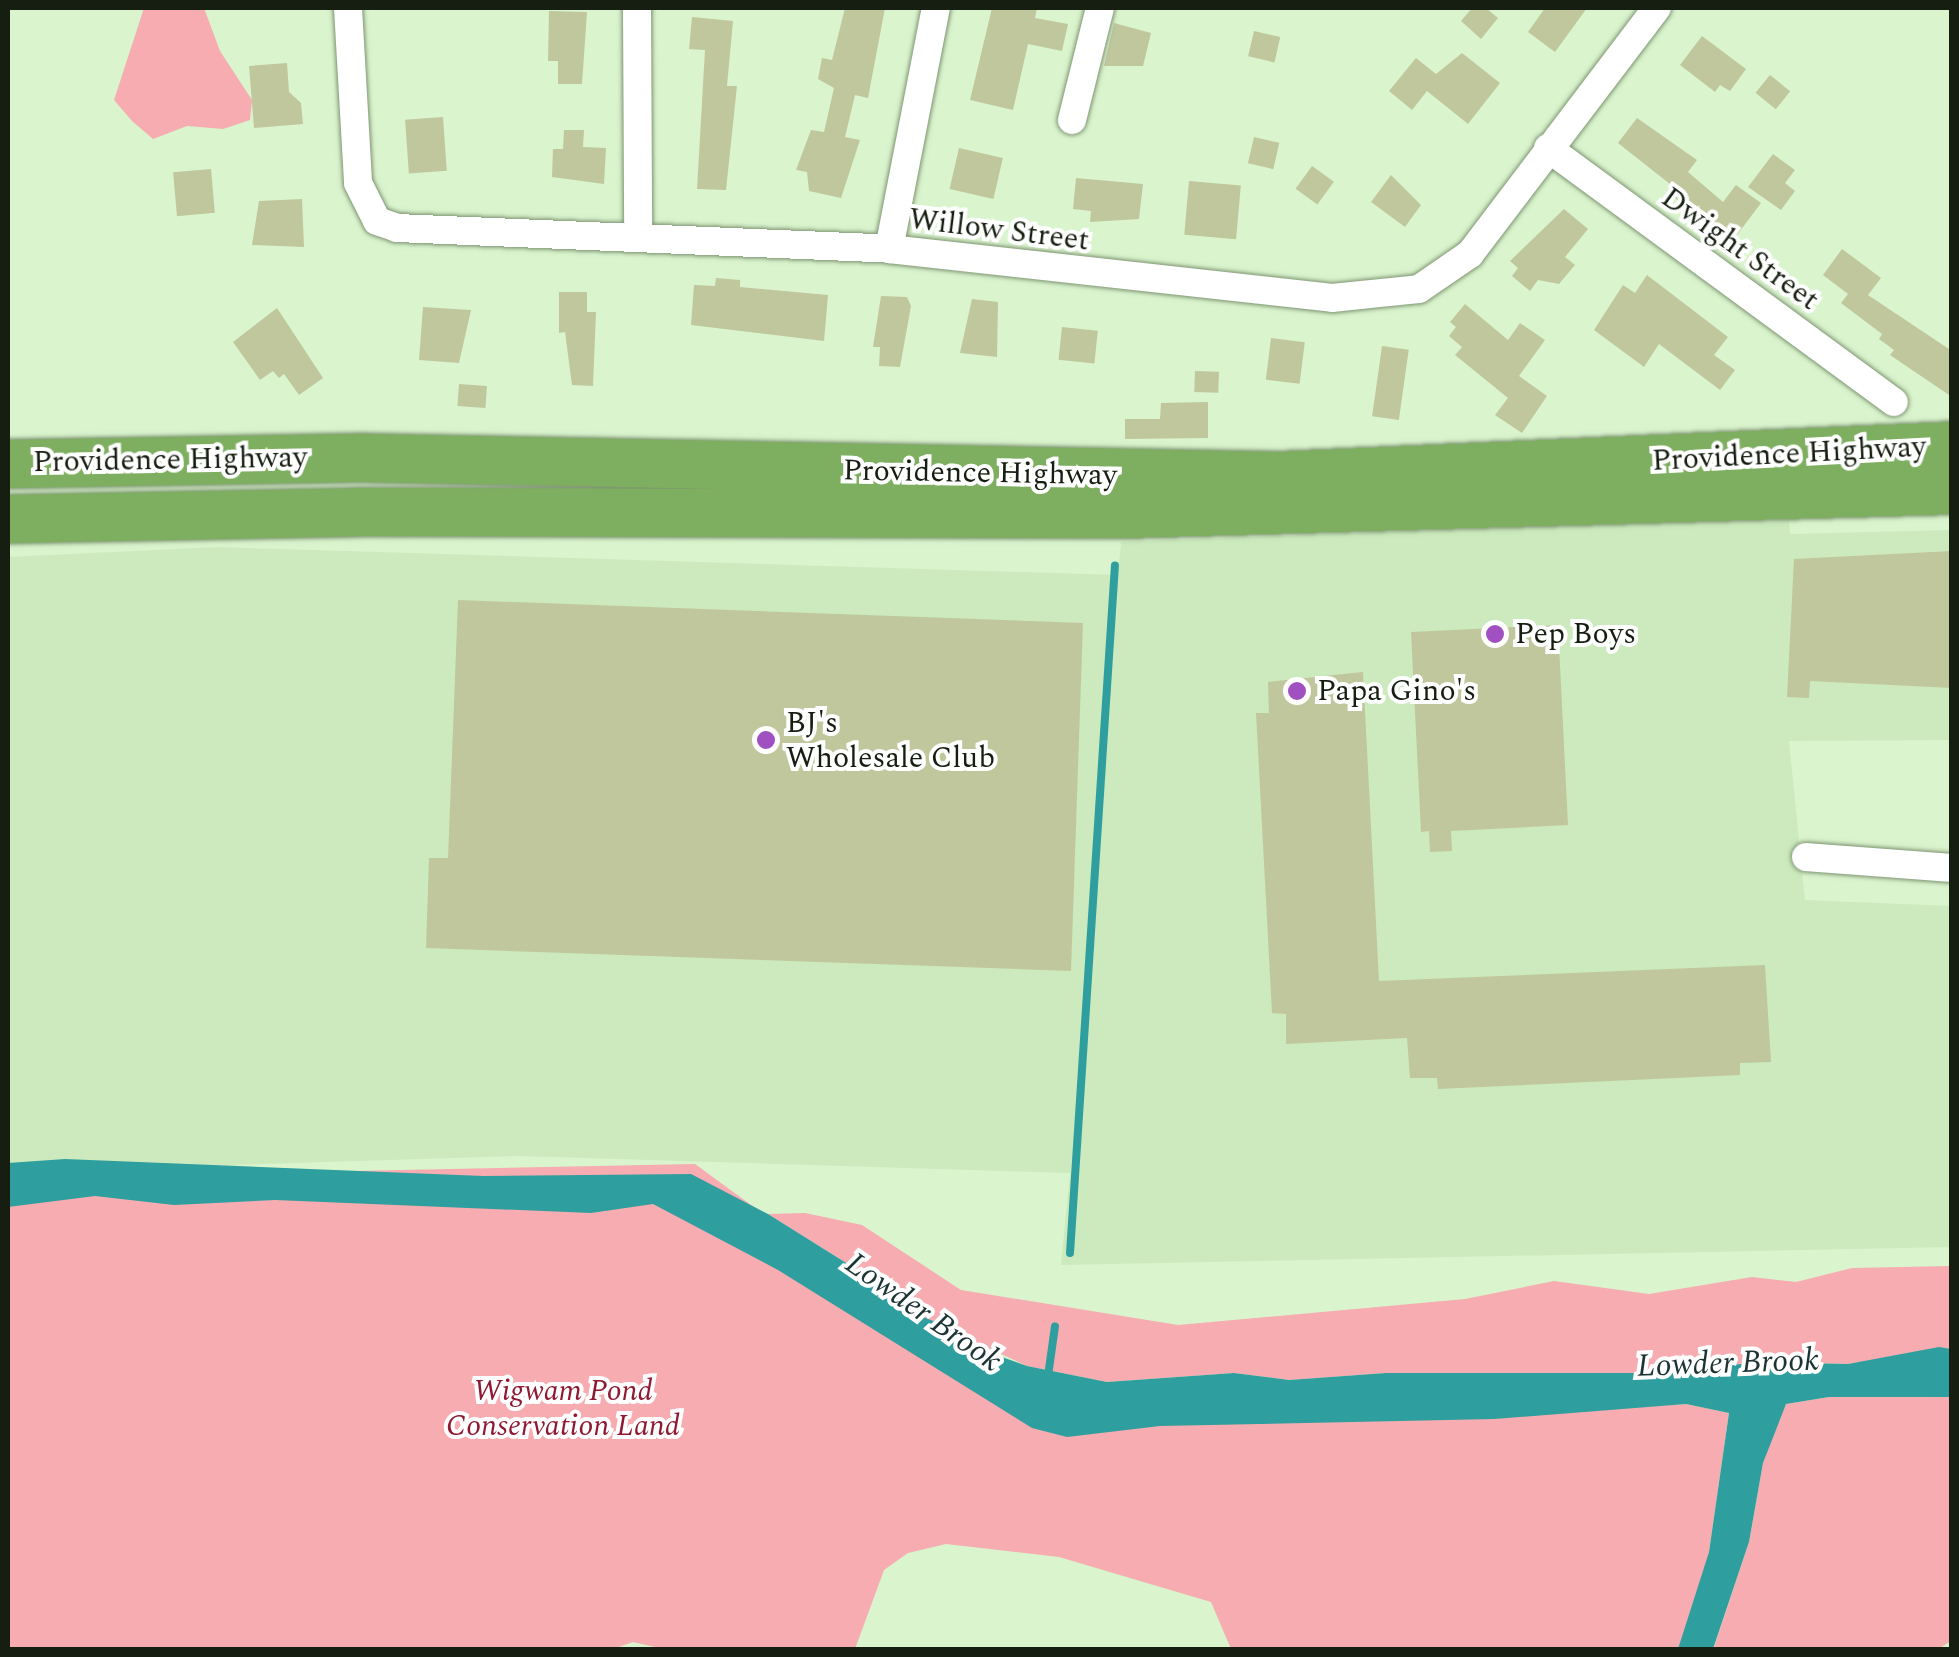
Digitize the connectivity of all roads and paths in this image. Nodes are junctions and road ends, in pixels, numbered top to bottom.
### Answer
1 (348, 8) edge
2 (637, 8) edge
3 (936, 8) edge
4 (1100, 8) edge
5 (1657, 8) edge
6 (1072, 120) dead end
7 (1548, 148) junction
8 (638, 234) junction
9 (890, 249) junction
10 (1894, 402) dead end
11 (1952, 446) edge
12 (8, 464) edge
13 (1952, 490) edge
14 (8, 519) edge
15 (1806, 856) dead end
16 (1952, 868) edge

1 - 8 street, Willow Street
2 - 8 street
3 - 9 street
4 - 6 street
5 - 7 street, Willow Street
7 - 9 street, Willow Street
7 - 10 street, Dwight Street
8 - 9 street, Willow Street
11 - 12 highway, Providence Highway
13 - 14 highway, Providence Highway
15 - 16 street

